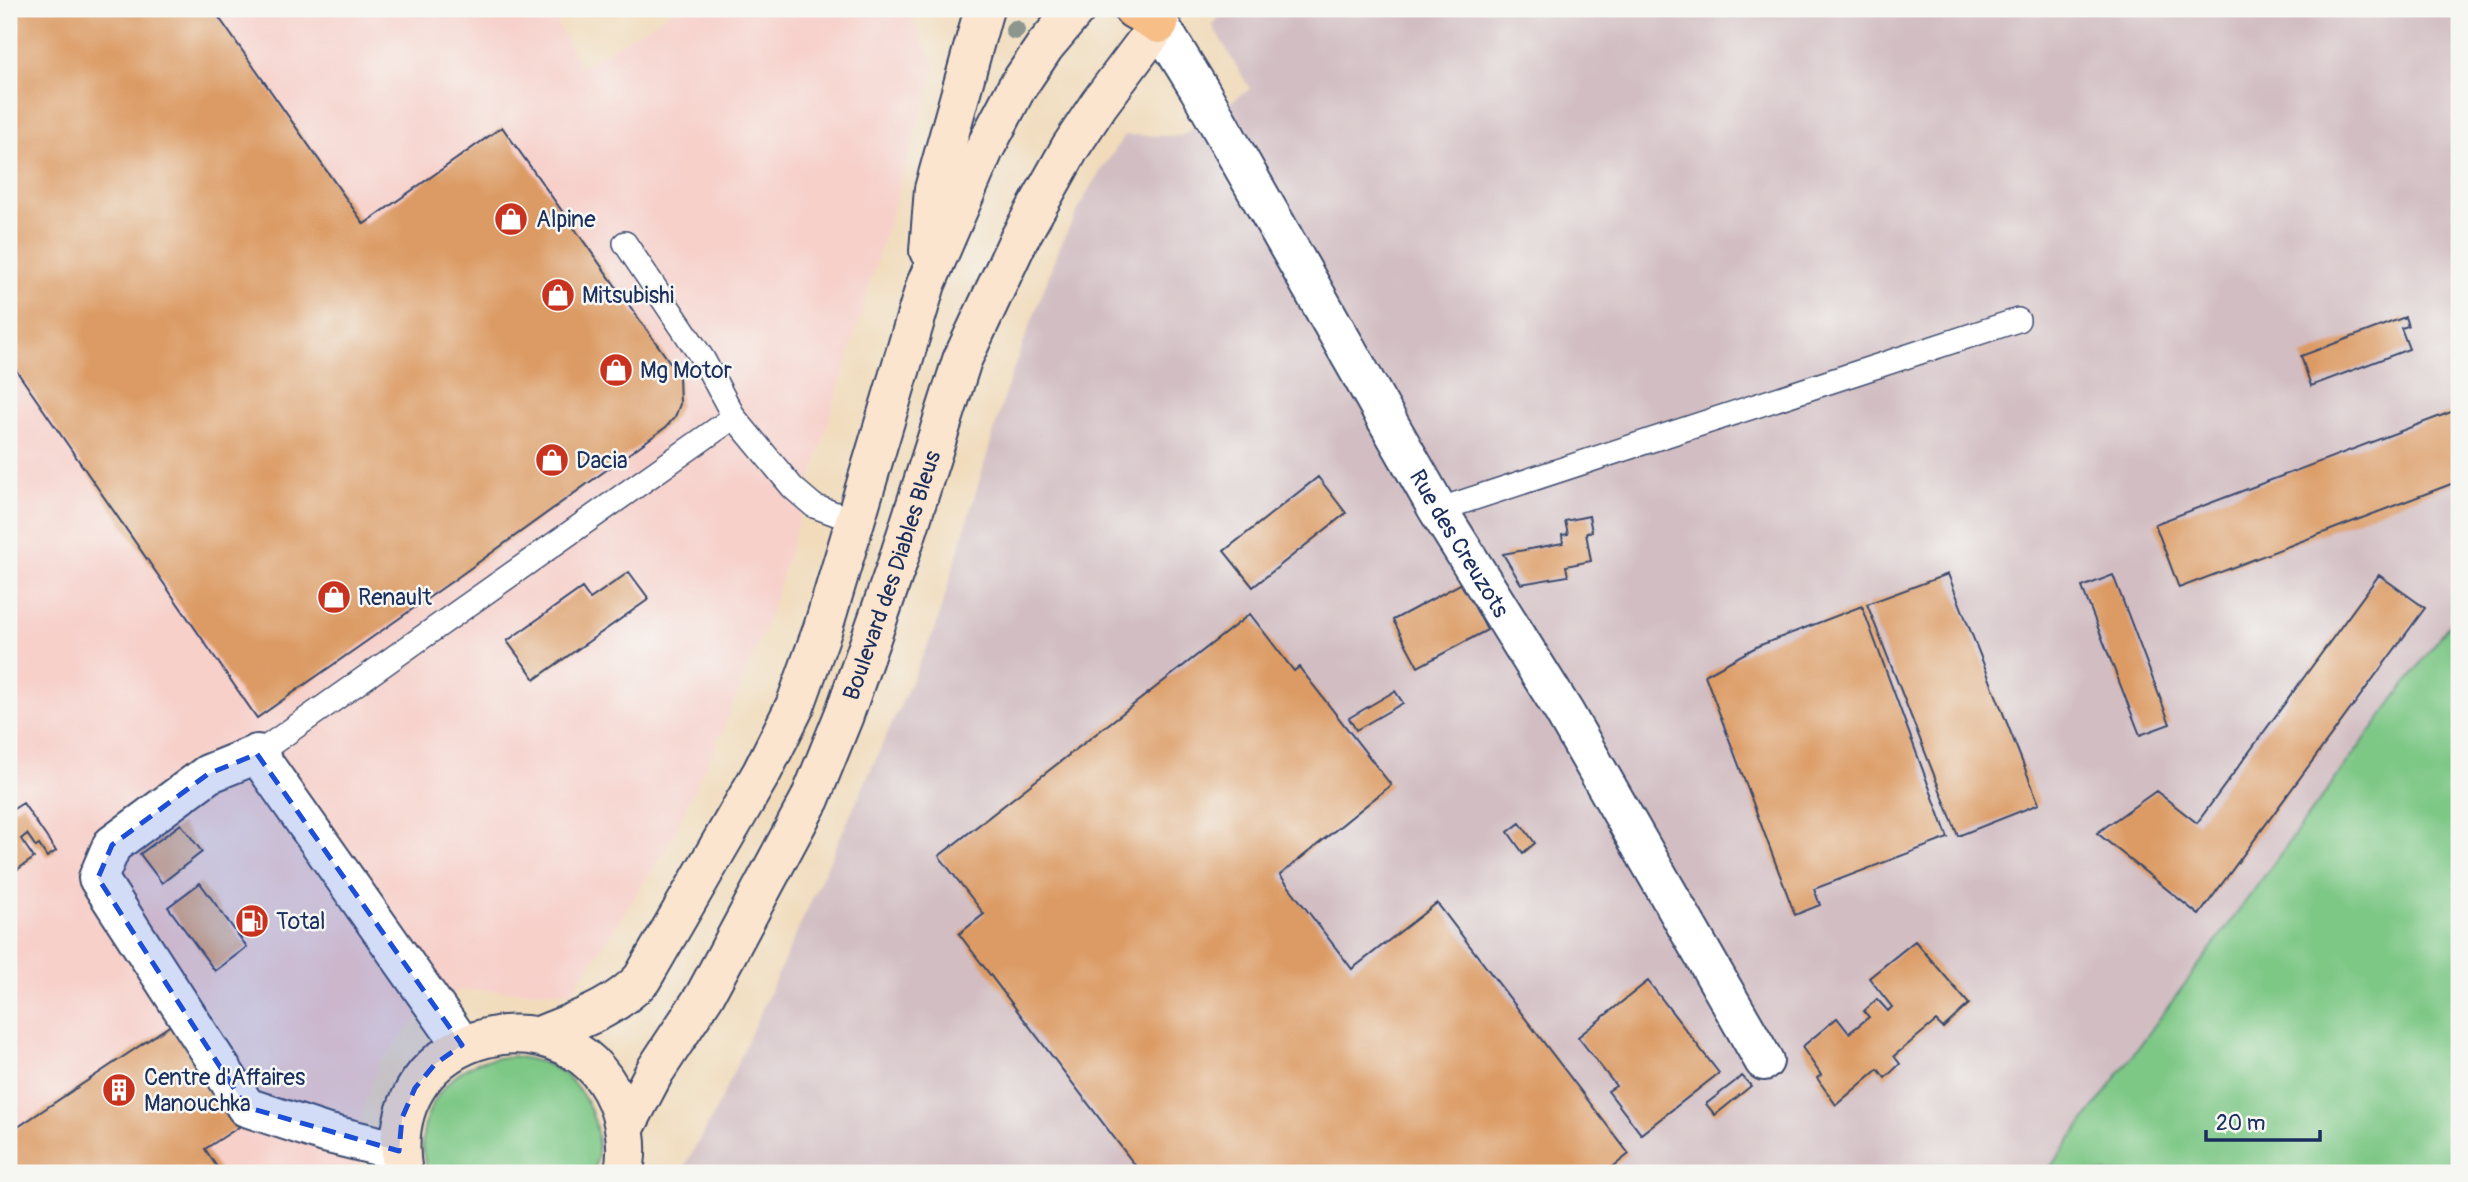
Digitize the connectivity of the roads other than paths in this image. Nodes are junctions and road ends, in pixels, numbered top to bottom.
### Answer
1 (984, 9) edge
2 (1076, 9) edge
3 (1155, 13) edge
4 (625, 243) dead end
5 (926, 284) junction
6 (2018, 320) dead end
7 (734, 417) junction
8 (1438, 510) junction
9 (855, 521) junction
10 (257, 754) junction
11 (539, 1037) junction
12 (462, 1045) junction
13 (1764, 1061) dead end
14 (625, 1128) junction
15 (401, 1162) edge
16 (623, 1173) edge

1 - 5 main road
2 - 5 main road
3 - 8 street, Rue des Creuzots
3 - 14 main road, Boulevard des Diables Bleus
4 - 7 lane
5 - 9 main road
6 - 8 lane
7 - 9 lane
7 - 10 lane
8 - 13 street, Rue des Creuzots
9 - 11 main road
10 - 12 street
10 - 15 street
11 - 12 main road
11 - 14 main road
12 - 15 main road
14 - 16 main road

